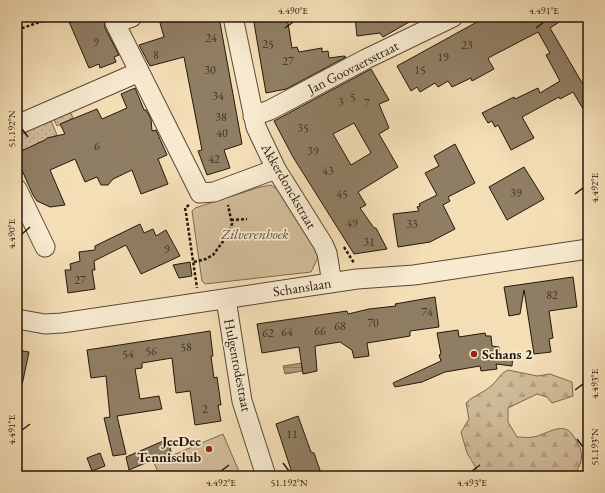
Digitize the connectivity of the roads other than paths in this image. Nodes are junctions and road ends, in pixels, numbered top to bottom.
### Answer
1 (233, 17) edge
2 (453, 17) edge
3 (123, 20) edge
4 (139, 72) junction
5 (252, 116) junction
6 (17, 125) edge
7 (276, 169) junction
8 (17, 189) edge
9 (45, 248) dead end
10 (588, 249) edge
11 (332, 283) junction
12 (226, 299) junction
13 (17, 319) edge
14 (266, 476) edge

1 - 5 street, Akkerdonckstraat
2 - 5 street, Jan Goovaersstraat
3 - 4 street
4 - 6 street
4 - 7 street
5 - 7 street, Akkerdonckstraat
7 - 11 street, Akkerdonckstraat
8 - 9 street
10 - 11 street, Schanslaan
11 - 12 street, Schanslaan
12 - 13 street, Schanslaan
12 - 14 street, Hulgenrodestraat

